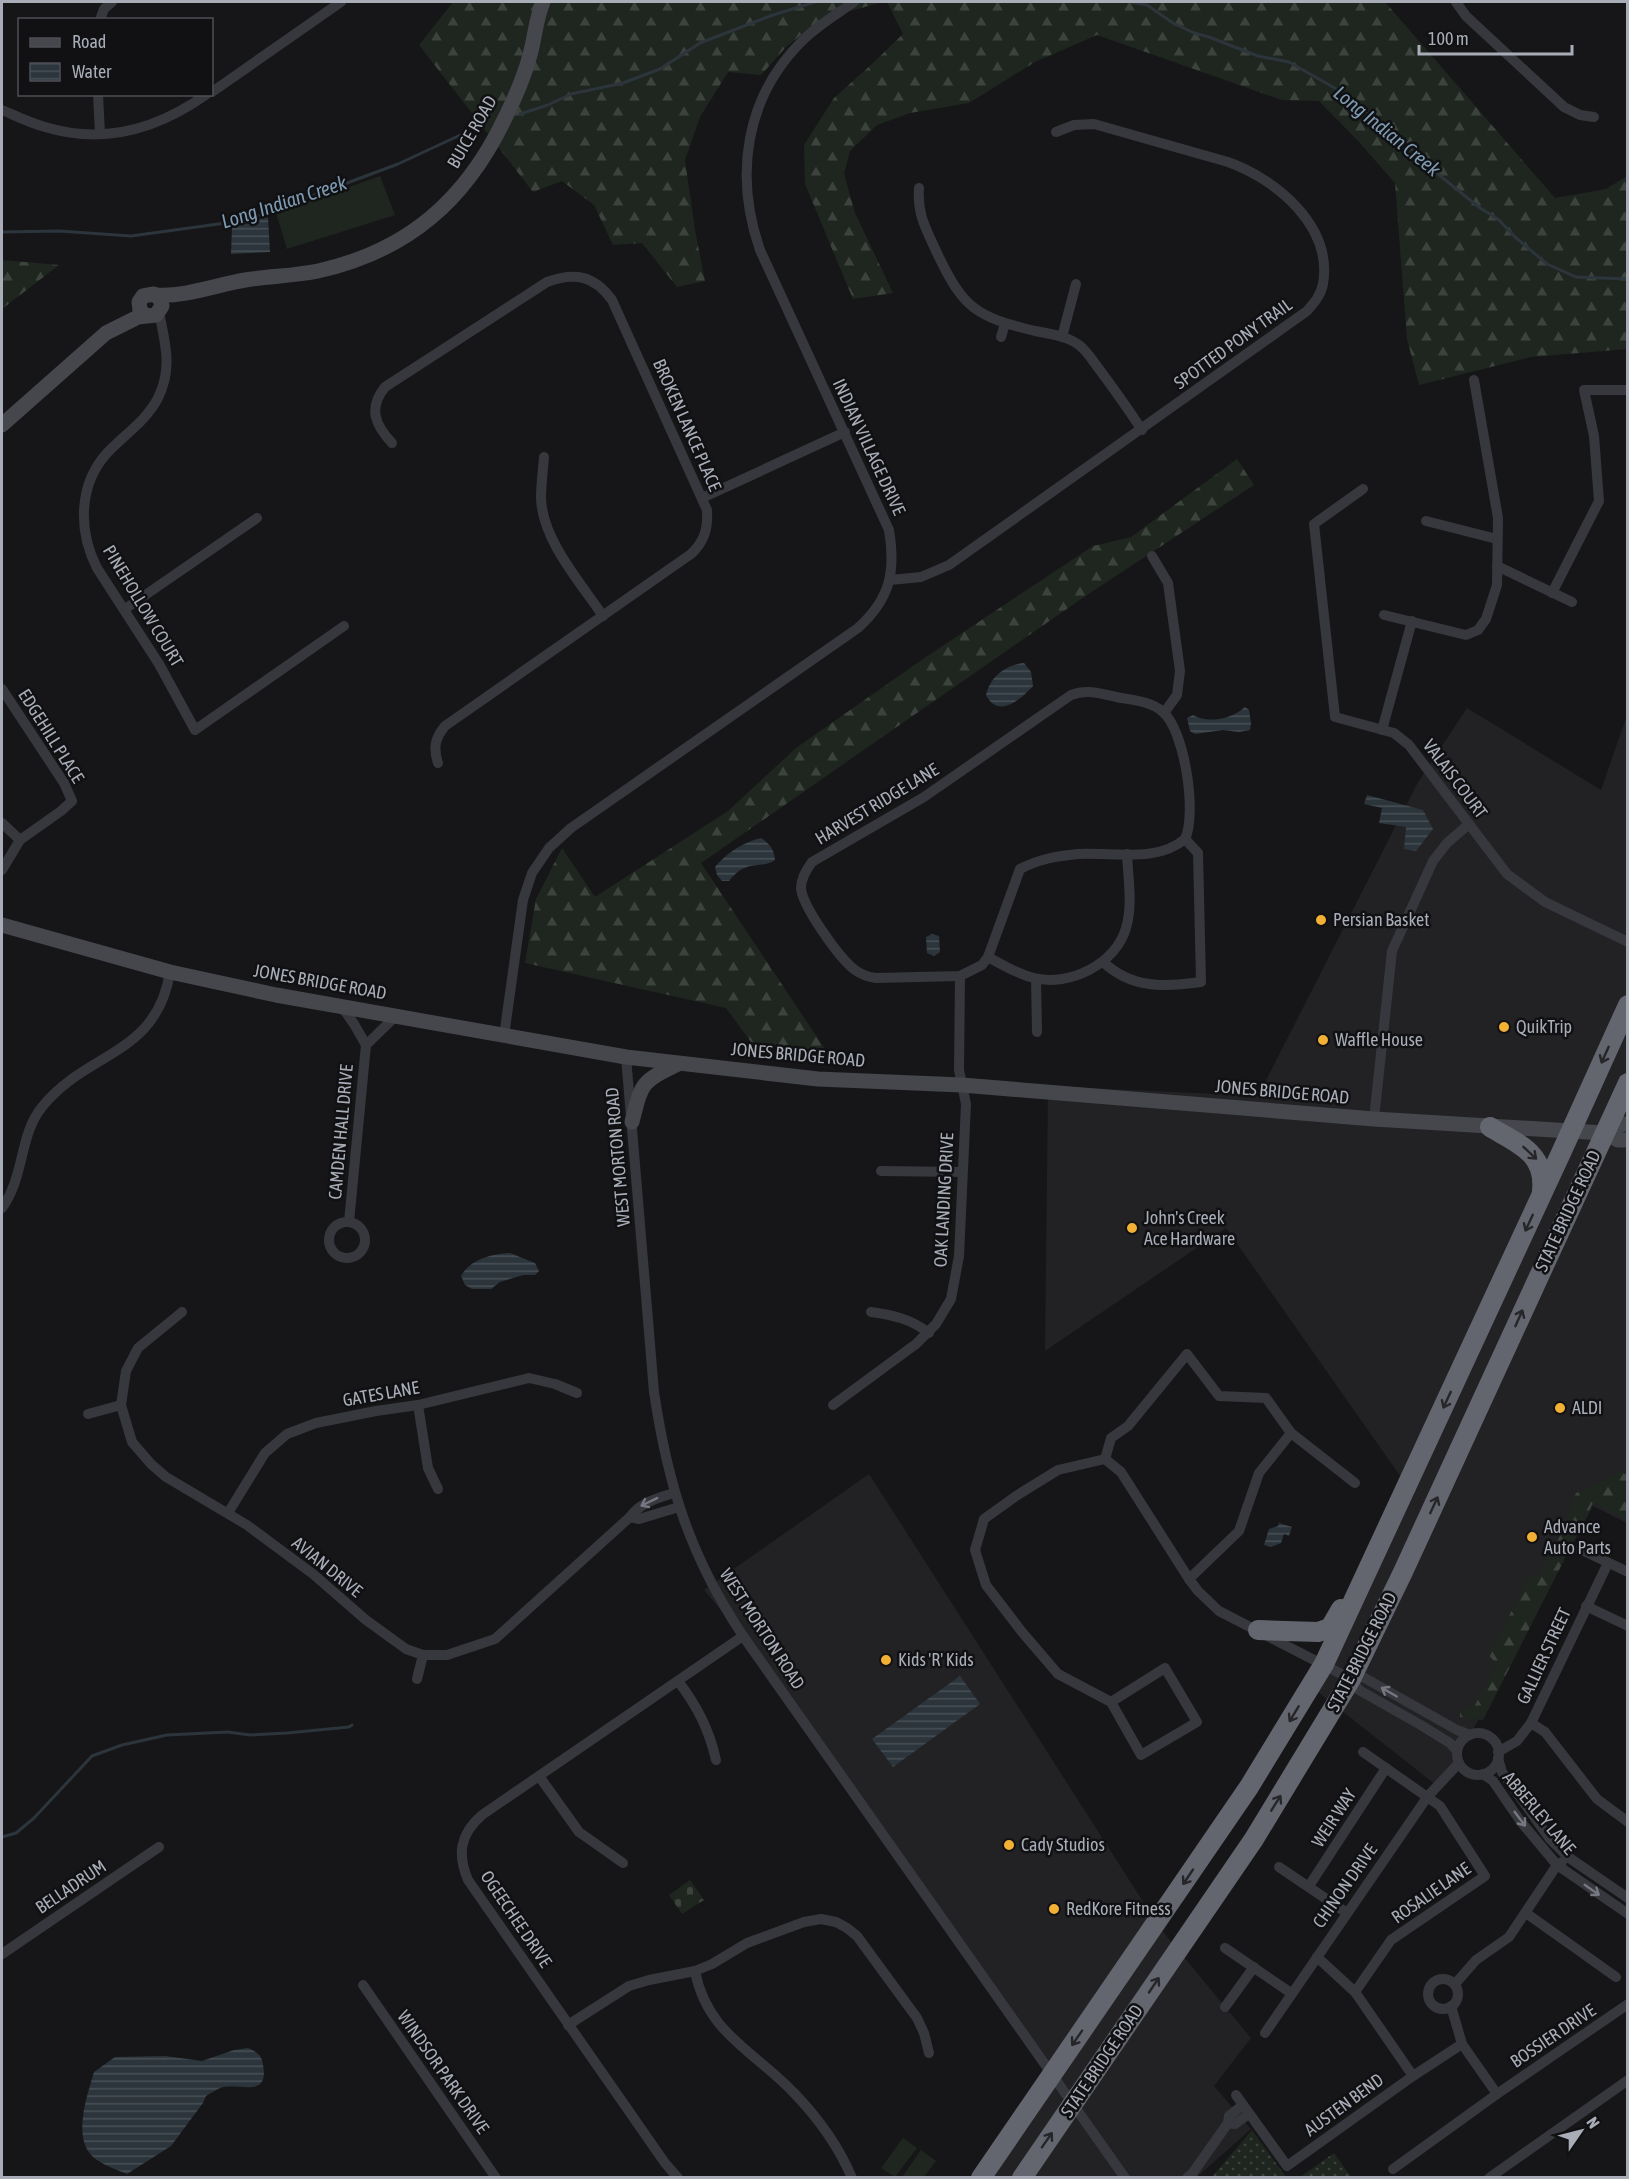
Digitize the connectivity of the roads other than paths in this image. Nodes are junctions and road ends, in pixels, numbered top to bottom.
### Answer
1 (112, 2) edge
2 (341, 2) edge
3 (854, 2) edge
4 (1456, 2) edge
5 (542, 3) edge
6 (101, 18) edge
7 (213, 91) edge
8 (98, 96) edge
9 (204, 96) edge
10 (2, 110) edge
11 (1594, 117) dead end
12 (1056, 132) dead end
13 (100, 134) junction
14 (920, 188) dead end
15 (1076, 284) dead end
16 (154, 310) junction
17 (1005, 324) junction
18 (106, 333) junction
19 (1062, 337) junction
20 (1001, 338) dead end
21 (1474, 380) dead end
22 (1628, 390) edge
23 (2, 425) edge
24 (1142, 430) junction
25 (845, 432) junction
26 (392, 442) dead end
27 (544, 457) dead end
28 (1364, 489) dead end
29 (702, 498) junction
30 (257, 518) dead end
31 (1426, 521) dead end
32 (1497, 539) junction
33 (1152, 556) dead end
34 (1497, 566) junction
35 (890, 580) junction
36 (1552, 593) junction
37 (1572, 602) dead end
38 (125, 609) junction
39 (1384, 615) dead end
40 (603, 616) junction
41 (1412, 621) junction
42 (344, 626) dead end
43 (2, 689) edge
44 (1164, 713) junction
45 (1382, 730) junction
46 (438, 764) dead end
47 (2, 823) edge
48 (1469, 824) junction
49 (1185, 839) junction
50 (20, 840) junction
51 (1127, 855) junction
52 (2, 870) edge
53 (2, 925) edge
54 (1628, 942) edge
55 (988, 957) junction
56 (1103, 962) junction
57 (170, 972) junction
58 (960, 976) junction
59 (1036, 979) junction
60 (1628, 1005) edge
61 (342, 1007) junction
62 (396, 1016) junction
63 (1037, 1032) dead end
64 (504, 1036) junction
65 (366, 1045) junction
66 (626, 1057) junction
67 (678, 1064) junction
68 (1628, 1083) edge
69 (962, 1085) junction
70 (1583, 1106) junction
71 (1374, 1119) junction
72 (632, 1122) junction
73 (1628, 1124) edge
74 (1490, 1127) junction
75 (1571, 1132) junction
76 (1604, 1133) junction
77 (1628, 1140) edge
78 (881, 1171) dead end
79 (962, 1172) junction
80 (1541, 1197) junction
81 (2, 1208) edge
82 (349, 1222) dead end
83 (182, 1312) dead end
84 (871, 1312) dead end
85 (929, 1333) junction
86 (578, 1393) dead end
87 (121, 1405) junction
88 (418, 1405) junction
89 (832, 1405) dead end
90 (88, 1414) dead end
91 (1291, 1433) junction
92 (1105, 1459) junction
93 (1355, 1483) dead end
94 (438, 1489) dead end
95 (674, 1493) junction
96 (679, 1507) junction
97 (228, 1513) junction
98 (630, 1517) junction
99 (1384, 1538) junction
100 (1580, 1549) dead end
101 (1608, 1563) junction
102 (1628, 1572) edge
103 (1189, 1580) junction
104 (1586, 1606) junction
105 (1628, 1626) edge
106 (1258, 1630) junction
107 (743, 1636) junction
108 (423, 1655) junction
109 (1324, 1664) junction
110 (417, 1679) dead end
111 (1351, 1679) junction
112 (678, 1681) junction
113 (1111, 1702) junction
114 (1531, 1723) junction
115 (1470, 1735) junction
116 (1457, 1751) junction
117 (1363, 1752) dead end
118 (1498, 1755) junction
119 (716, 1760) dead end
120 (1458, 1762) junction
121 (1386, 1768) junction
122 (1483, 1774) junction
123 (539, 1776) junction
124 (1428, 1796) junction
125 (1628, 1822) edge
126 (159, 1847) dead end
127 (1568, 1857) junction
128 (623, 1863) dead end
129 (1557, 1865) junction
130 (1279, 1867) dead end
131 (1309, 1886) junction
132 (1628, 1899) edge
133 (1347, 1913) junction
134 (1526, 1913) junction
135 (1628, 1914) edge
136 (1225, 1947) dead end
137 (2, 1954) edge
138 (1317, 1957) junction
139 (1254, 1967) junction
140 (695, 1971) junction
141 (1616, 1977) dead end
142 (1455, 1984) junction
143 (363, 1985) dead end
144 (1355, 1992) junction
145 (1291, 1993) junction
146 (1628, 2004) edge
147 (1226, 2007) dead end
148 (1451, 2007) junction
149 (568, 2025) junction
150 (1265, 2033) dead end
151 (1462, 2044) junction
152 (929, 2053) dead end
153 (1053, 2073) junction
154 (1413, 2076) junction
155 (1628, 2080) edge
156 (1497, 2094) junction
157 (1236, 2095) dead end
158 (1073, 2102) junction
159 (1246, 2110) junction
160 (1393, 2169) dead end
161 (496, 2178) edge
162 (678, 2178) edge
163 (852, 2178) edge
164 (981, 2178) edge
165 (1022, 2178) edge
166 (1125, 2178) edge
167 (1187, 2178) edge
168 (1489, 2178) edge

1 - 6 street
2 - 7 street
3 - 25 street, INDIAN VILLAGE DRIVE
4 - 11 street
5 - 16 main road, BUICE ROAD
8 - 13 street
9 - 13 street
10 - 13 street
12 - 24 street, SPOTTED PONY TRAIL
14 - 17 street
15 - 19 street
16 - 18 main road, BUICE ROAD
16 - 18 main road, BUICE ROAD
16 - 38 street, PINEHOLLOW COURT
17 - 19 street
17 - 20 street
18 - 23 main road, BUICE ROAD
19 - 24 street
21 - 32 street
22 - 36 street
24 - 35 street, SPOTTED PONY TRAIL
25 - 29 street
25 - 35 street, INDIAN VILLAGE DRIVE
26 - 29 street, BROKEN LANCE PLACE
27 - 40 street
28 - 45 street, VALAIS COURT
29 - 40 street, BROKEN LANCE PLACE
30 - 38 street
31 - 32 street
32 - 34 street
33 - 44 street
34 - 36 street
34 - 41 street
35 - 64 street, INDIAN VILLAGE DRIVE
36 - 37 street
38 - 42 street, PINEHOLLOW COURT
39 - 41 street
40 - 46 street, BROKEN LANCE PLACE
41 - 45 street
43 - 50 street, EDGEHILL PLACE
44 - 49 street
44 - 58 street, HARVEST RIDGE LANE
45 - 48 street, VALAIS COURT
47 - 50 street
48 - 54 street, VALAIS COURT
48 - 71 street
49 - 51 street
49 - 56 street
50 - 52 street
51 - 55 street
51 - 56 street
53 - 57 main road, JONES BRIDGE ROAD
55 - 58 street, HARVEST RIDGE LANE
55 - 59 street
56 - 59 street
57 - 61 main road, JONES BRIDGE ROAD
57 - 81 street
58 - 69 street
59 - 63 street
60 -> 70 highway, STATE BRIDGE ROAD
61 - 62 main road, JONES BRIDGE ROAD
61 - 65 street, CAMDEN HALL DRIVE
62 - 64 main road, JONES BRIDGE ROAD
62 - 65 street, CAMDEN HALL DRIVE
64 - 66 main road, JONES BRIDGE ROAD
65 - 82 street, CAMDEN HALL DRIVE
66 - 67 main road, JONES BRIDGE ROAD
66 - 72 street, WEST MORTON ROAD
67 - 69 main road, JONES BRIDGE ROAD
67 - 72 main road
68 - 76 highway, STATE BRIDGE ROAD
69 - 71 main road, JONES BRIDGE ROAD
69 - 79 street, OAK LANDING DRIVE
70 - 75 highway, STATE BRIDGE ROAD
70 - 76 highway
71 - 74 main road, JONES BRIDGE ROAD
72 - 95 street, WEST MORTON ROAD
73 - 76 main road, JONES BRIDGE ROAD
74 - 75 main road, JONES BRIDGE ROAD
74 -> 80 highway
75 - 76 main road, JONES BRIDGE ROAD
75 - 80 highway, STATE BRIDGE ROAD
76 - 77 main road, JONES BRIDGE ROAD
111 -> 76 highway, STATE BRIDGE ROAD
78 - 79 street
79 - 85 street, OAK LANDING DRIVE
80 -> 99 highway, STATE BRIDGE ROAD
83 - 87 street, AVIAN DRIVE
84 - 85 street
85 - 89 street, OAK LANDING DRIVE
86 - 88 street, GATES LANE
87 - 90 street
87 - 97 street, AVIAN DRIVE
88 - 94 street
88 - 97 street, GATES LANE
91 - 92 street
91 - 93 street
91 - 103 street
92 - 103 street
92 - 113 street
95 - 96 street, WEST MORTON ROAD
95 -> 98 street, AVIAN DRIVE
96 - 98 street
96 - 107 street, WEST MORTON ROAD
97 - 108 street, AVIAN DRIVE
98 - 108 street, AVIAN DRIVE
99 - 106 highway, STATE BRIDGE ROAD
99 - 109 highway, STATE BRIDGE ROAD
100 - 101 street
101 - 102 street
101 - 104 street, GALLIER STREET
103 - 106 street
104 - 105 street
104 - 114 street, GALLIER STREET
106 - 109 street
107 - 112 street, OGEECHEE DRIVE
107 - 153 street, WEST MORTON ROAD
108 - 110 street
109 - 111 street
109 -> 153 highway, STATE BRIDGE ROAD
115 -> 111 street
111 - 116 street
158 -> 111 highway, STATE BRIDGE ROAD
112 - 119 street
112 - 123 street, OGEECHEE DRIVE
113 - 113 street
114 - 118 street, GALLIER STREET
114 - 125 street
115 - 116 street
115 - 118 street
116 - 120 street
117 - 121 street, ROSALIE LANE
118 - 122 street, GALLIER STREET
118 - 127 street, ABBERLEY LANE
120 - 122 street
120 - 124 street, CHINON DRIVE
121 - 124 street, ROSALIE LANE
121 - 131 street, WEIR WAY
122 -> 129 street, ABBERLEY LANE
123 - 128 street
123 - 149 street, OGEECHEE DRIVE
124 - 133 street, CHINON DRIVE
124 - 144 street, ROSALIE LANE
126 - 137 street, BELLADRUM
127 - 129 street
127 - 132 street, ABBERLEY LANE
129 - 134 street
129 -> 135 street, ABBERLEY LANE
130 - 131 street
131 - 133 street
133 - 138 street, CHINON DRIVE
134 - 141 street
134 - 142 street
136 - 139 street
138 - 144 street
138 - 145 street, CHINON DRIVE
139 - 145 street
139 - 147 street
140 - 149 street
140 - 152 street
140 - 163 street
142 - 148 street
142 - 148 street
143 - 161 street, WINDSOR PARK DRIVE
144 - 154 street
145 - 150 street, CHINON DRIVE
146 - 156 street, BOSSIER DRIVE
148 - 151 street
149 - 162 street, OGEECHEE DRIVE
151 - 154 street, AUSTEN BEND
151 - 156 street
153 - 158 street, WEST MORTON ROAD
153 - 164 highway, STATE BRIDGE ROAD
154 - 159 street, AUSTEN BEND
155 - 168 street
156 - 160 street, BOSSIER DRIVE
157 - 159 street, AUSTEN BEND
165 -> 158 highway, STATE BRIDGE ROAD
158 - 166 street, WEST MORTON ROAD
159 - 167 street

